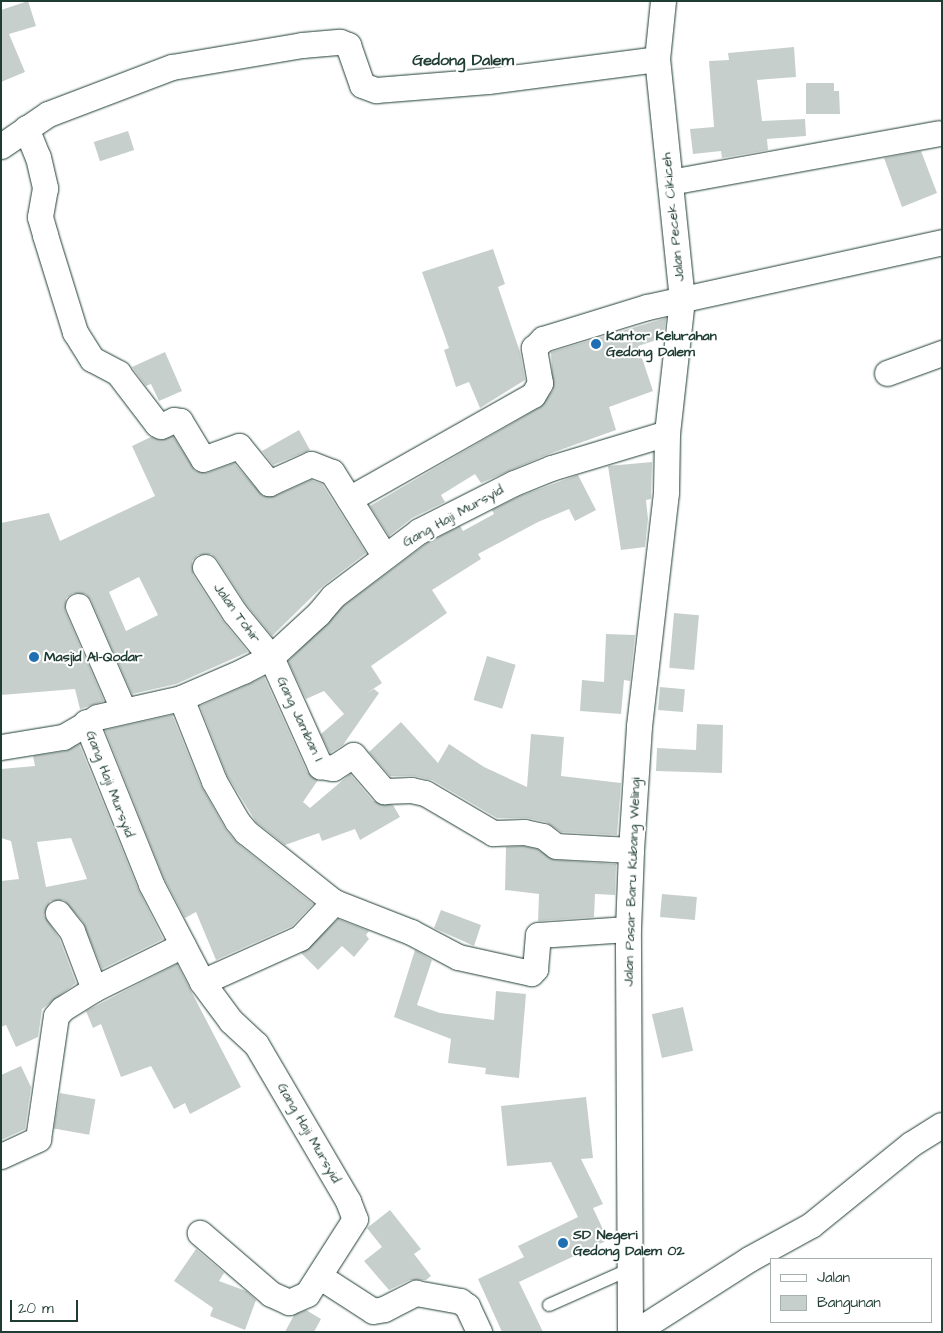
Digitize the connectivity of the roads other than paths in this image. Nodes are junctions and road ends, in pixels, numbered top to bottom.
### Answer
1 (663, 1) edge
2 (657, 59) junction
3 (26, 128) junction
4 (939, 133) dead end
5 (1, 146) edge
6 (670, 182) junction
7 (942, 242) edge
8 (682, 300) junction
9 (942, 353) edge
10 (888, 373) dead end
11 (667, 433) junction
12 (349, 499) junction
13 (384, 555) junction
14 (205, 567) dead end
15 (78, 606) dead end
16 (271, 657) junction
17 (181, 698) junction
18 (123, 709) junction
19 (86, 722) junction
20 (1, 747) edge
21 (631, 850) junction
22 (334, 902) junction
23 (58, 913) dead end
24 (628, 929) junction
25 (183, 945) junction
26 (202, 982) junction
27 (94, 989) junction
28 (942, 1125) edge
29 (1, 1156) edge
30 (200, 1234) dead end
31 (628, 1270) junction
32 (319, 1276) junction
33 (549, 1305) dead end
34 (479, 1332) edge
35 (630, 1332) edge
36 (636, 1332) edge

1 - 2 street, Jalan Pecek Cikiceh
2 - 3 street
2 - 6 street, Jalan Pecek Cikiceh
3 - 5 street
3 - 12 street
4 - 6 street
6 - 8 street, Jalan Pecek Cikiceh
7 - 8 street
8 - 11 street, Jalan Pecek Cikiceh
8 - 12 street
9 - 10 street
11 - 13 street, Gang Haji Mursyid
11 - 21 street, Jalan Pasar Baru Kubang Welingi
12 - 13 street
13 - 16 street, Gang Haji Mursyid
14 - 16 street, Jalan Tohir
15 - 18 street
16 - 17 street, Gang Haji Mursyid
16 - 21 street, Gang Jamban I
17 - 18 street, Gang Haji Mursyid
17 - 22 street
18 - 19 street, Gang Haji Mursyid
19 - 20 street
19 - 25 street, Gang Haji Mursyid
21 - 24 street, Jalan Pasar Baru Kubang Welingi
22 - 24 street
22 - 26 street
23 - 27 street
24 - 31 street, Jalan Pasar Baru Kubang Welingi
25 - 26 street, Gang Haji Mursyid
25 - 27 street
26 - 32 street, Gang Haji Mursyid
27 - 29 street
28 - 36 street
30 - 32 street, Gang Haji Mursyid
31 - 33 lane
31 - 35 street, Jalan Pasar Baru Kubang Welingi
32 - 34 street

